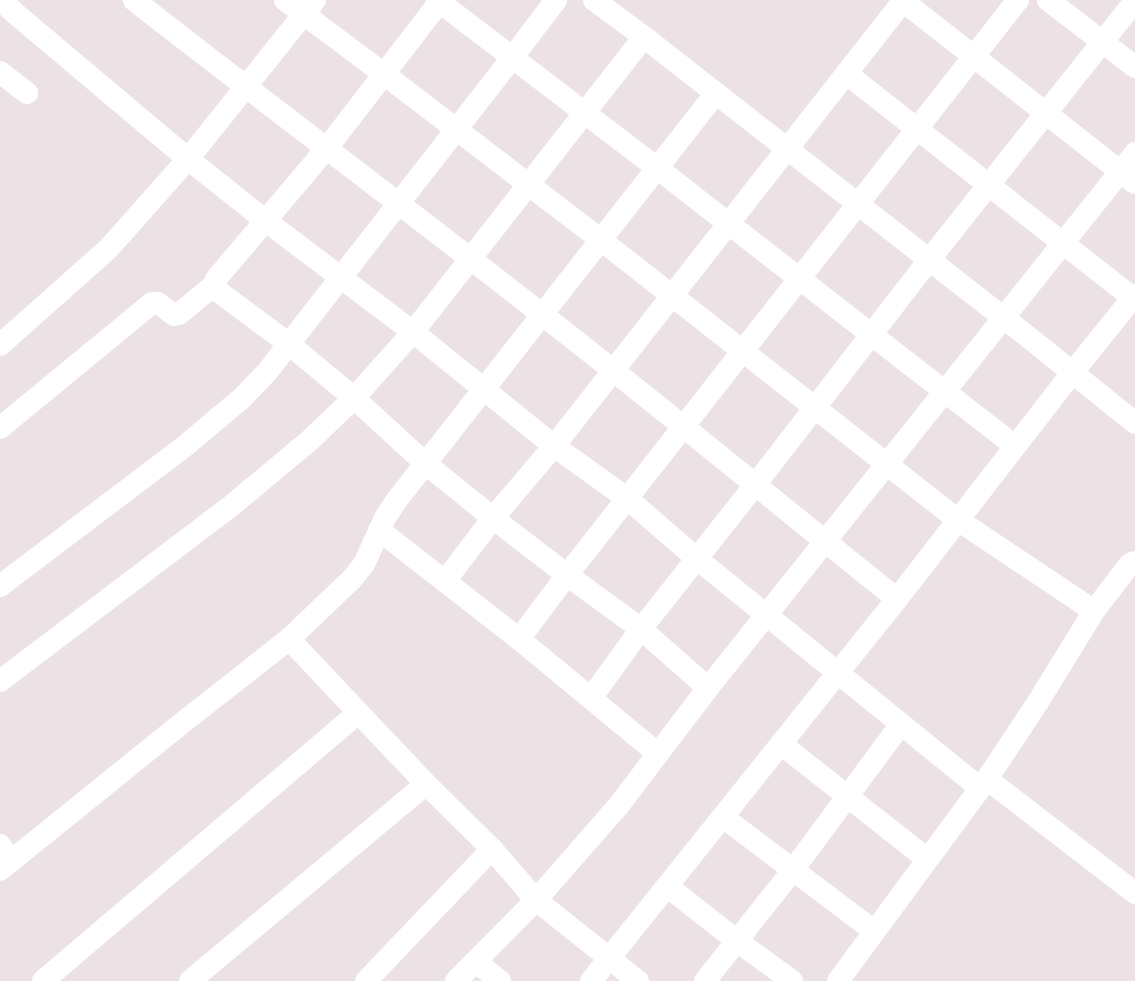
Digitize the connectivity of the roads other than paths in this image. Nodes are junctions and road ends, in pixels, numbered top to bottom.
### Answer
1 (1, 0) edge
2 (134, 0) edge
3 (285, 0) edge
4 (556, 0) edge
5 (594, 0) edge
6 (1018, 0) edge
7 (1048, 0) edge
8 (439, 1) edge
9 (904, 1) edge
10 (1135, 1) edge
11 (310, 7) edge
12 (644, 37) junction
13 (1102, 42) junction
14 (974, 57) junction
15 (512, 58) junction
16 (1135, 67) edge
17 (0, 72) edge
18 (384, 74) junction
19 (847, 74) junction
20 (245, 87) junction
21 (27, 93) dead end
22 (716, 93) junction
23 (584, 113) junction
24 (1046, 113) junction
25 (917, 128) junction
26 (457, 130) junction
27 (327, 148) junction
28 (788, 149) junction
29 (1135, 153) edge
30 (188, 159) junction
31 (657, 168) junction
32 (1128, 177) edge
33 (528, 184) junction
34 (988, 185) junction
35 (399, 204) junction
36 (858, 204) junction
37 (266, 221) junction
38 (728, 224) junction
39 (601, 240) junction
40 (1063, 244) junction
41 (470, 258) junction
42 (929, 260) junction
43 (342, 278) junction
44 (800, 279) junction
45 (214, 286) junction
46 (672, 296) junction
47 (1134, 296) edge
48 (542, 315) junction
49 (1004, 318) junction
50 (413, 332) junction
51 (871, 334) junction
52 (289, 344) junction
53 (0, 345) edge
54 (743, 351) junction
55 (612, 371) junction
56 (1072, 373) junction
57 (484, 390) junction
58 (945, 392) junction
59 (354, 398) junction
60 (815, 407) junction
61 (1134, 420) edge
62 (0, 428) edge
63 (683, 428) junction
64 (554, 446) junction
65 (1015, 446) junction
66 (426, 464) junction
67 (887, 464) junction
68 (755, 485) junction
69 (628, 499) junction
70 (493, 518) junction
71 (958, 520) junction
72 (379, 530) junction
73 (826, 542) junction
74 (696, 558) junction
75 (1135, 562) edge
76 (567, 575) junction
77 (445, 581) junction
78 (0, 586) edge
79 (897, 599) junction
80 (1094, 611) junction
81 (766, 615) junction
82 (641, 629) junction
83 (289, 639) junction
84 (519, 639) junction
85 (837, 672) junction
86 (0, 682) edge
87 (708, 688) junction
88 (591, 698) junction
89 (358, 713) junction
90 (901, 724) junction
91 (781, 744) junction
92 (658, 753) junction
93 (984, 783) junction
94 (426, 784) junction
95 (847, 797) junction
96 (723, 817) junction
97 (492, 850) junction
98 (4, 858) edge
99 (927, 859) junction
100 (793, 870) junction
101 (667, 886) junction
102 (1133, 886) edge
103 (536, 900) junction
104 (874, 931) junction
105 (737, 942) junction
106 (609, 959) junction
107 (476, 962) junction
108 (44, 981) edge
109 (190, 981) edge
110 (366, 981) edge
111 (456, 981) edge
112 (500, 981) edge
113 (591, 981) edge
114 (638, 981) edge
115 (705, 981) edge
116 (792, 981) edge
117 (838, 981) edge

1 - 30 street
2 - 20 street
3 - 11 street
4 - 15 street
5 - 12 street
6 - 14 street
7 - 13 street
8 - 15 street
8 - 18 street
9 - 14 street
9 - 19 street
10 - 13 street
11 - 18 street
11 - 20 street
12 - 22 street
12 - 23 street
13 - 16 street
13 - 24 street
14 - 24 street
14 - 25 street
15 - 23 street
15 - 26 street
17 - 21 street
18 - 26 street
18 - 27 street
19 - 25 street
19 - 28 street
20 - 27 street
20 - 30 street
22 - 28 street
22 - 31 street
23 - 31 street
23 - 33 street
24 - 32 street
24 - 34 street
25 - 34 street
25 - 36 street
26 - 33 street
26 - 35 street
27 - 35 street
27 - 37 street
28 - 36 street
28 - 38 street
29 - 32 street
30 - 37 street
30 - 53 street
31 - 38 street
31 - 39 street
32 - 40 street
33 - 39 street
33 - 41 street
34 - 40 street
34 - 42 street
35 - 41 street
35 - 43 street
36 - 42 street
36 - 44 street
37 - 43 street
37 - 45 street
38 - 44 street
38 - 46 street
39 - 46 street
39 - 48 street
40 - 47 street
40 - 49 street
41 - 48 street
41 - 50 street
42 - 49 street
42 - 51 street
43 - 50 street
43 - 52 street
44 - 51 street
44 - 54 street
45 - 52 street
45 - 62 street
46 - 54 street
46 - 55 street
47 - 56 street
48 - 55 street
48 - 57 street
49 - 56 street
49 - 58 street
50 - 57 street
50 - 59 street
51 - 58 street
51 - 60 street
52 - 59 street
52 - 78 street
54 - 60 street
54 - 63 street
55 - 63 street
55 - 64 street
56 - 61 street
56 - 65 street
57 - 64 street
57 - 66 street
58 - 65 street
58 - 67 street
59 - 66 street
59 - 86 street
60 - 67 street
60 - 68 street
63 - 68 street
63 - 69 street
64 - 69 street
64 - 70 street
65 - 71 street
66 - 70 street
66 - 72 street
67 - 71 street
67 - 73 street
68 - 73 street
68 - 74 street
69 - 74 street
69 - 76 street
70 - 76 street
70 - 77 street
71 - 79 street
71 - 80 street
72 - 77 street
72 - 83 street
73 - 79 street
73 - 81 street
74 - 81 street
74 - 82 street
75 - 80 street
76 - 82 street
76 - 84 street
77 - 84 street
79 - 85 street
80 - 93 street
81 - 85 street
81 - 87 street
82 - 87 street
82 - 88 street
83 - 89 street
83 - 98 street
84 - 88 street
85 - 90 street
85 - 91 street
87 - 92 street
88 - 92 street
89 - 94 street
89 - 108 street
90 - 93 street
90 - 95 street
91 - 95 street
91 - 96 street
92 - 103 street
93 - 99 street
93 - 102 street
94 - 97 street
94 - 109 street
95 - 99 street
95 - 100 street
96 - 100 street
96 - 101 street
97 - 103 street
97 - 110 street
99 - 104 street
100 - 104 street
100 - 105 street
101 - 105 street
101 - 106 street
103 - 106 street
103 - 107 street
104 - 117 street
105 - 115 street
105 - 116 street
106 - 113 street
106 - 114 street
107 - 111 street
107 - 112 street

